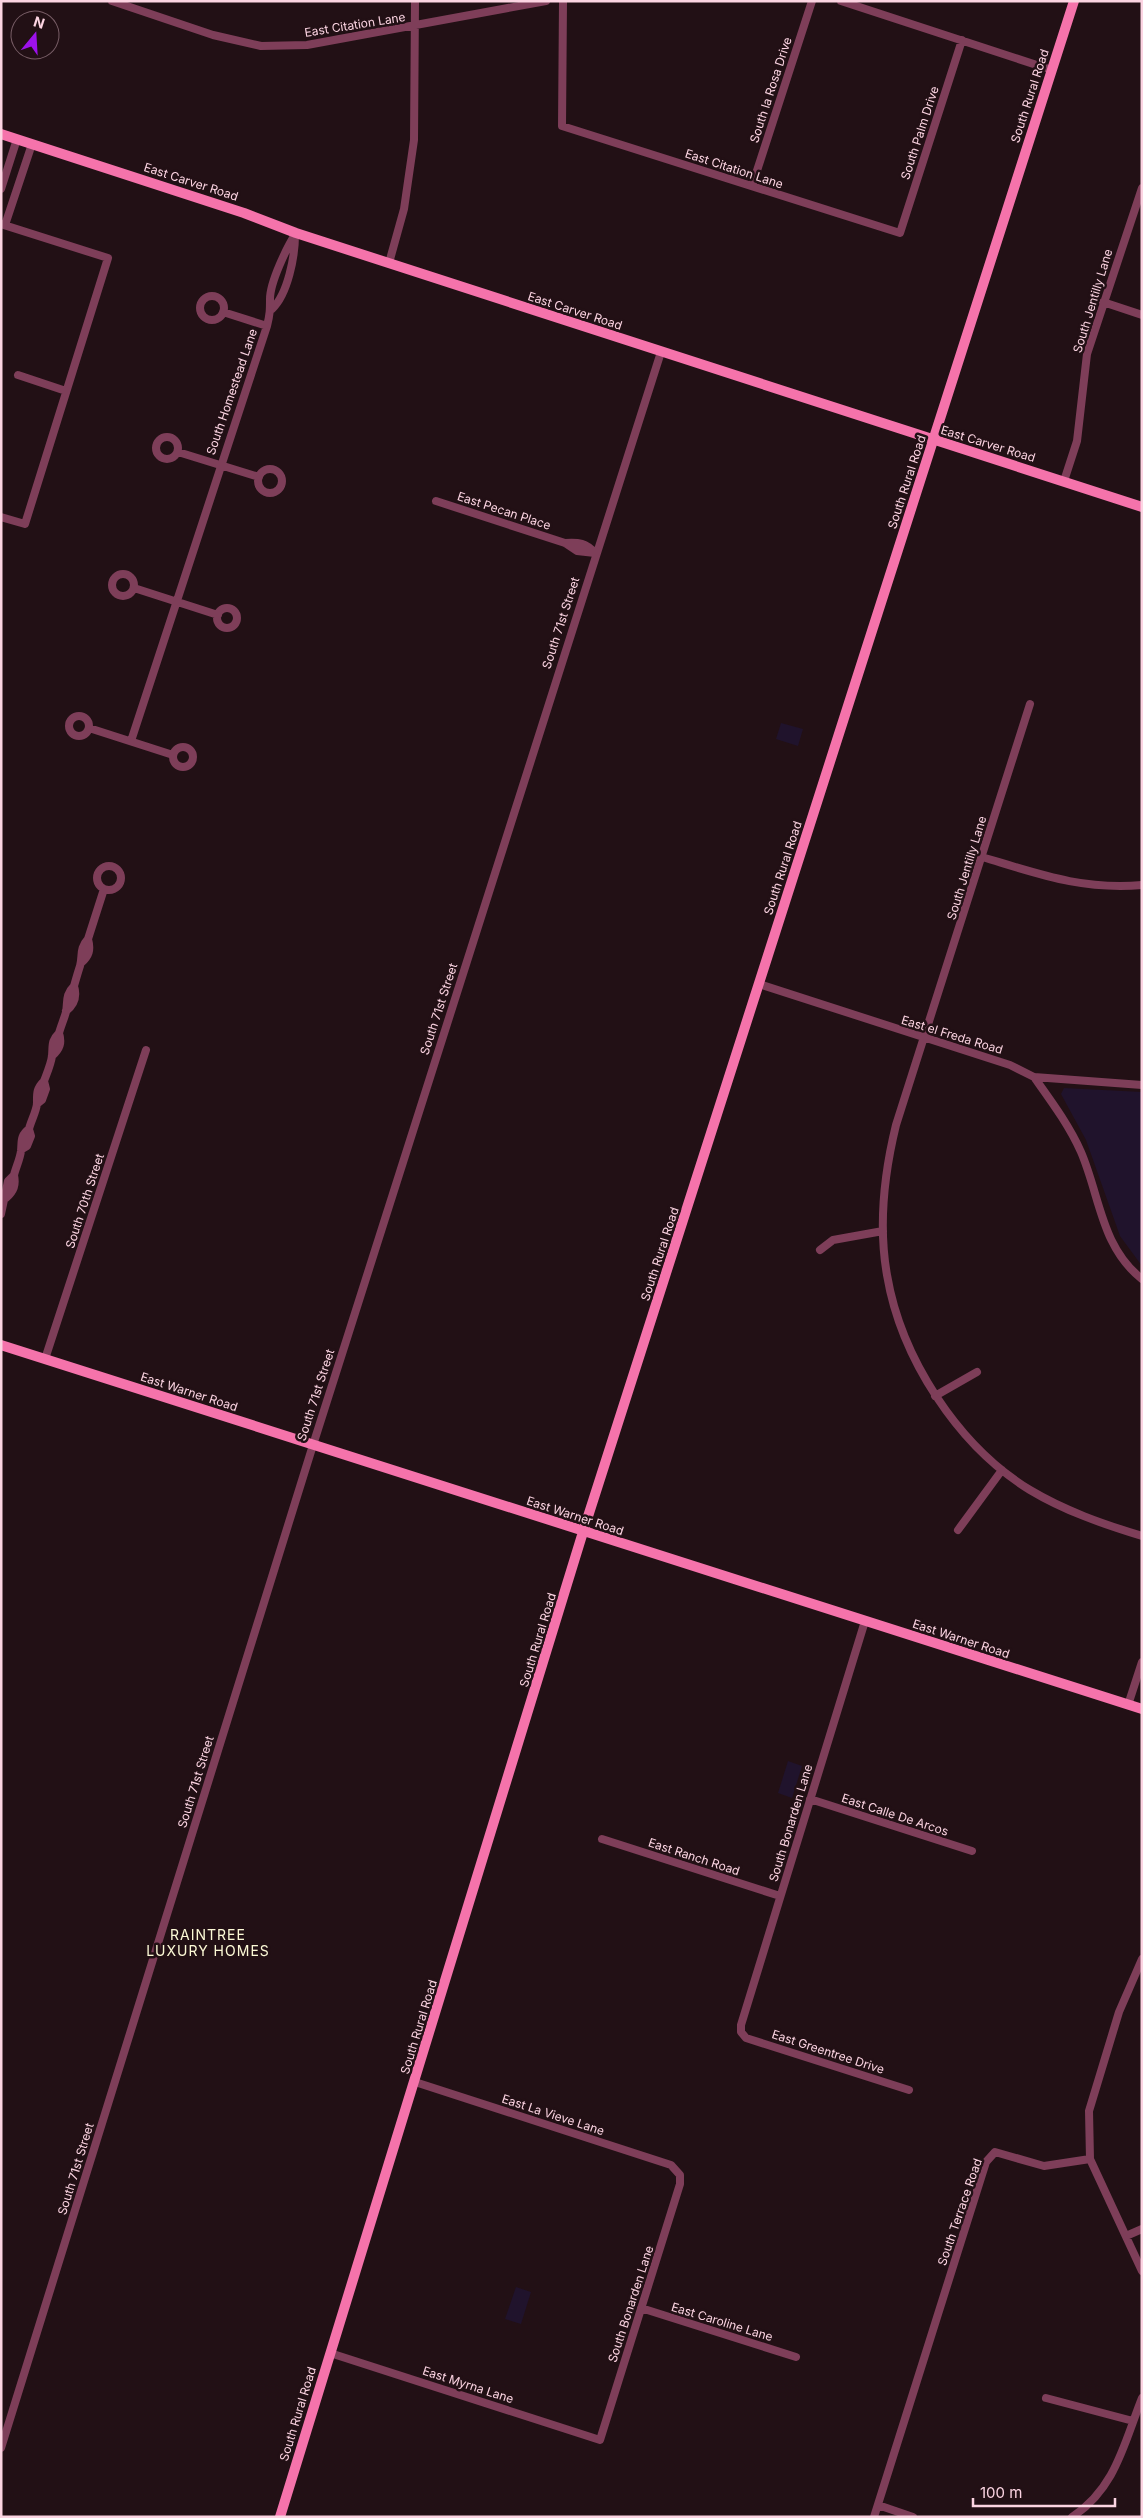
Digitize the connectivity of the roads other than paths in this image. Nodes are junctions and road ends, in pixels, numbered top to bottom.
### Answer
1 (112, 1) edge
2 (415, 1) edge
3 (546, 1) edge
4 (563, 1) edge
5 (812, 1) edge
6 (841, 1) edge
7 (1074, 1) edge
8 (415, 27) junction
9 (962, 40) junction
10 (1052, 70) junction
11 (1, 134) edge
12 (17, 139) junction
13 (32, 144) junction
14 (4, 179) junction
15 (19, 184) junction
16 (752, 186) junction
17 (1142, 187) edge
18 (1, 188) edge
19 (3, 224) edge
20 (296, 233) junction
21 (900, 233) joint
22 (389, 263) junction
23 (1103, 302) junction
24 (223, 312) dead end
25 (1142, 315) edge
26 (267, 326) junction
27 (661, 352) junction
28 (18, 375) dead end
29 (66, 391) junction
30 (933, 440) junction
31 (178, 452) dead end
32 (220, 465) junction
33 (259, 477) dead end
34 (1064, 481) junction
35 (436, 501) dead end
36 (1142, 507) edge
37 (1, 516) edge
38 (595, 553) junction
39 (134, 588) dead end
40 (175, 601) junction
41 (218, 615) dead end
42 (1030, 704) dead end
43 (90, 728) dead end
44 (131, 741) junction
45 (173, 755) dead end
46 (982, 857) junction
47 (1142, 886) edge
48 (104, 889) dead end
49 (759, 984) junction
50 (924, 1039) junction
51 (146, 1050) dead end
52 (1034, 1077) junction
53 (1142, 1085) edge
54 (1, 1214) edge
55 (883, 1231) junction
56 (820, 1250) dead end
57 (1142, 1279) edge
58 (1, 1345) edge
59 (46, 1359) junction
60 (977, 1372) dead end
61 (935, 1396) junction
62 (313, 1445) junction
63 (1002, 1470) junction
64 (958, 1530) dead end
65 (584, 1532) junction
66 (1142, 1536) edge
67 (865, 1621) junction
68 (1142, 1662) edge
69 (1128, 1705) junction
70 (1142, 1709) edge
71 (810, 1799) junction
72 (602, 1839) dead end
73 (972, 1851) dead end
74 (780, 1896) junction
75 (1142, 1959) edge
76 (742, 2032) joint
77 (415, 2082) junction
78 (909, 2090) dead end
79 (1090, 2158) junction
80 (680, 2175) joint
81 (1142, 2229) edge
82 (1126, 2236) junction
83 (1142, 2271) edge
84 (641, 2308) junction
85 (330, 2353) junction
86 (796, 2357) dead end
87 (1046, 2398) dead end
88 (1142, 2398) edge
89 (1133, 2421) junction
90 (600, 2440) joint
91 (1, 2448) edge
92 (878, 2505) junction
93 (280, 2517) edge
94 (874, 2517) edge
95 (913, 2517) edge
96 (1072, 2517) edge

1 - 8 street, East Citation Lane
2 - 8 street
3 - 8 street, East Citation Lane
4 - 16 street, East Citation Lane
5 - 16 street, South la Rosa Drive
6 - 9 street
7 - 10 main road, South Rural Road
8 - 22 street
9 - 10 street
9 - 21 street, South Palm Drive
10 - 30 main road, South Rural Road
11 - 12 main road, East Carver Road
12 - 13 main road, East Carver Road
12 - 14 street
13 - 15 street
13 - 20 main road, East Carver Road
14 - 15 street
14 - 18 street
15 - 19 street
16 - 21 street, East Citation Lane
17 - 23 street, South Jentilly Lane
19 - 29 street
20 - 22 main road, East Carver Road
20 - 26 street, South Homestead Lane
22 - 27 main road, East Carver Road
23 - 25 street
23 - 34 street, South Jentilly Lane
24 - 26 street, South Homestead Lane
26 - 32 street, South Homestead Lane
27 - 30 main road, East Carver Road
27 - 38 street, South 71st Street
28 - 29 street
29 - 37 street
30 - 34 main road, East Carver Road
30 - 49 main road, South Rural Road
31 - 32 street, South Homestead Lane
32 - 33 street, South Homestead Lane
32 - 40 street, South Homestead Lane
34 - 36 main road, East Carver Road
35 - 38 street, East Pecan Place
38 - 62 street, South 71st Street
39 - 40 street
40 - 41 street
40 - 44 street, South Homestead Lane
42 - 46 street, South Jentilly Lane
43 - 44 street
44 - 45 street
46 - 47 street
46 - 50 street, South Jentilly Lane
48 - 54 street
49 - 50 street, East el Freda Road
49 - 65 main road, South Rural Road
50 - 52 street, East el Freda Road
50 - 55 street, South Jentilly Lane
51 - 59 street, South 70th Street
52 - 53 street, East el Freda Road
52 - 57 street
55 - 56 street
55 - 61 street, South Jentilly Lane
58 - 59 main road, East Warner Road
59 - 62 main road, East Warner Road
60 - 61 street
61 - 63 street, South Jentilly Lane
62 - 65 main road, East Warner Road
62 - 91 street, South 71st Street
63 - 64 street
63 - 66 street, South Jentilly Lane
65 - 67 main road, East Warner Road
65 - 77 main road, South Rural Road
67 - 69 main road, East Warner Road
67 - 71 street, South Bonarden Lane
68 - 69 street
69 - 70 main road, East Warner Road
71 - 73 street, East Calle De Arcos
71 - 74 street, South Bonarden Lane
72 - 74 street, East Ranch Road
74 - 76 street, South Bonarden Lane
75 - 79 street
76 - 78 street, East Greentree Drive
77 - 80 street, East La Vieve Lane
77 - 85 main road, South Rural Road
79 - 82 street
79 - 92 street, South Terrace Road
80 - 84 street, South Bonarden Lane
81 - 82 street
82 - 83 street
84 - 86 street, East Caroline Lane
84 - 90 street, South Bonarden Lane
85 - 90 street, East Myrna Lane
85 - 93 main road, South Rural Road
87 - 89 street
88 - 89 street
89 - 96 street
92 - 94 street, South Terrace Road
92 - 95 street

